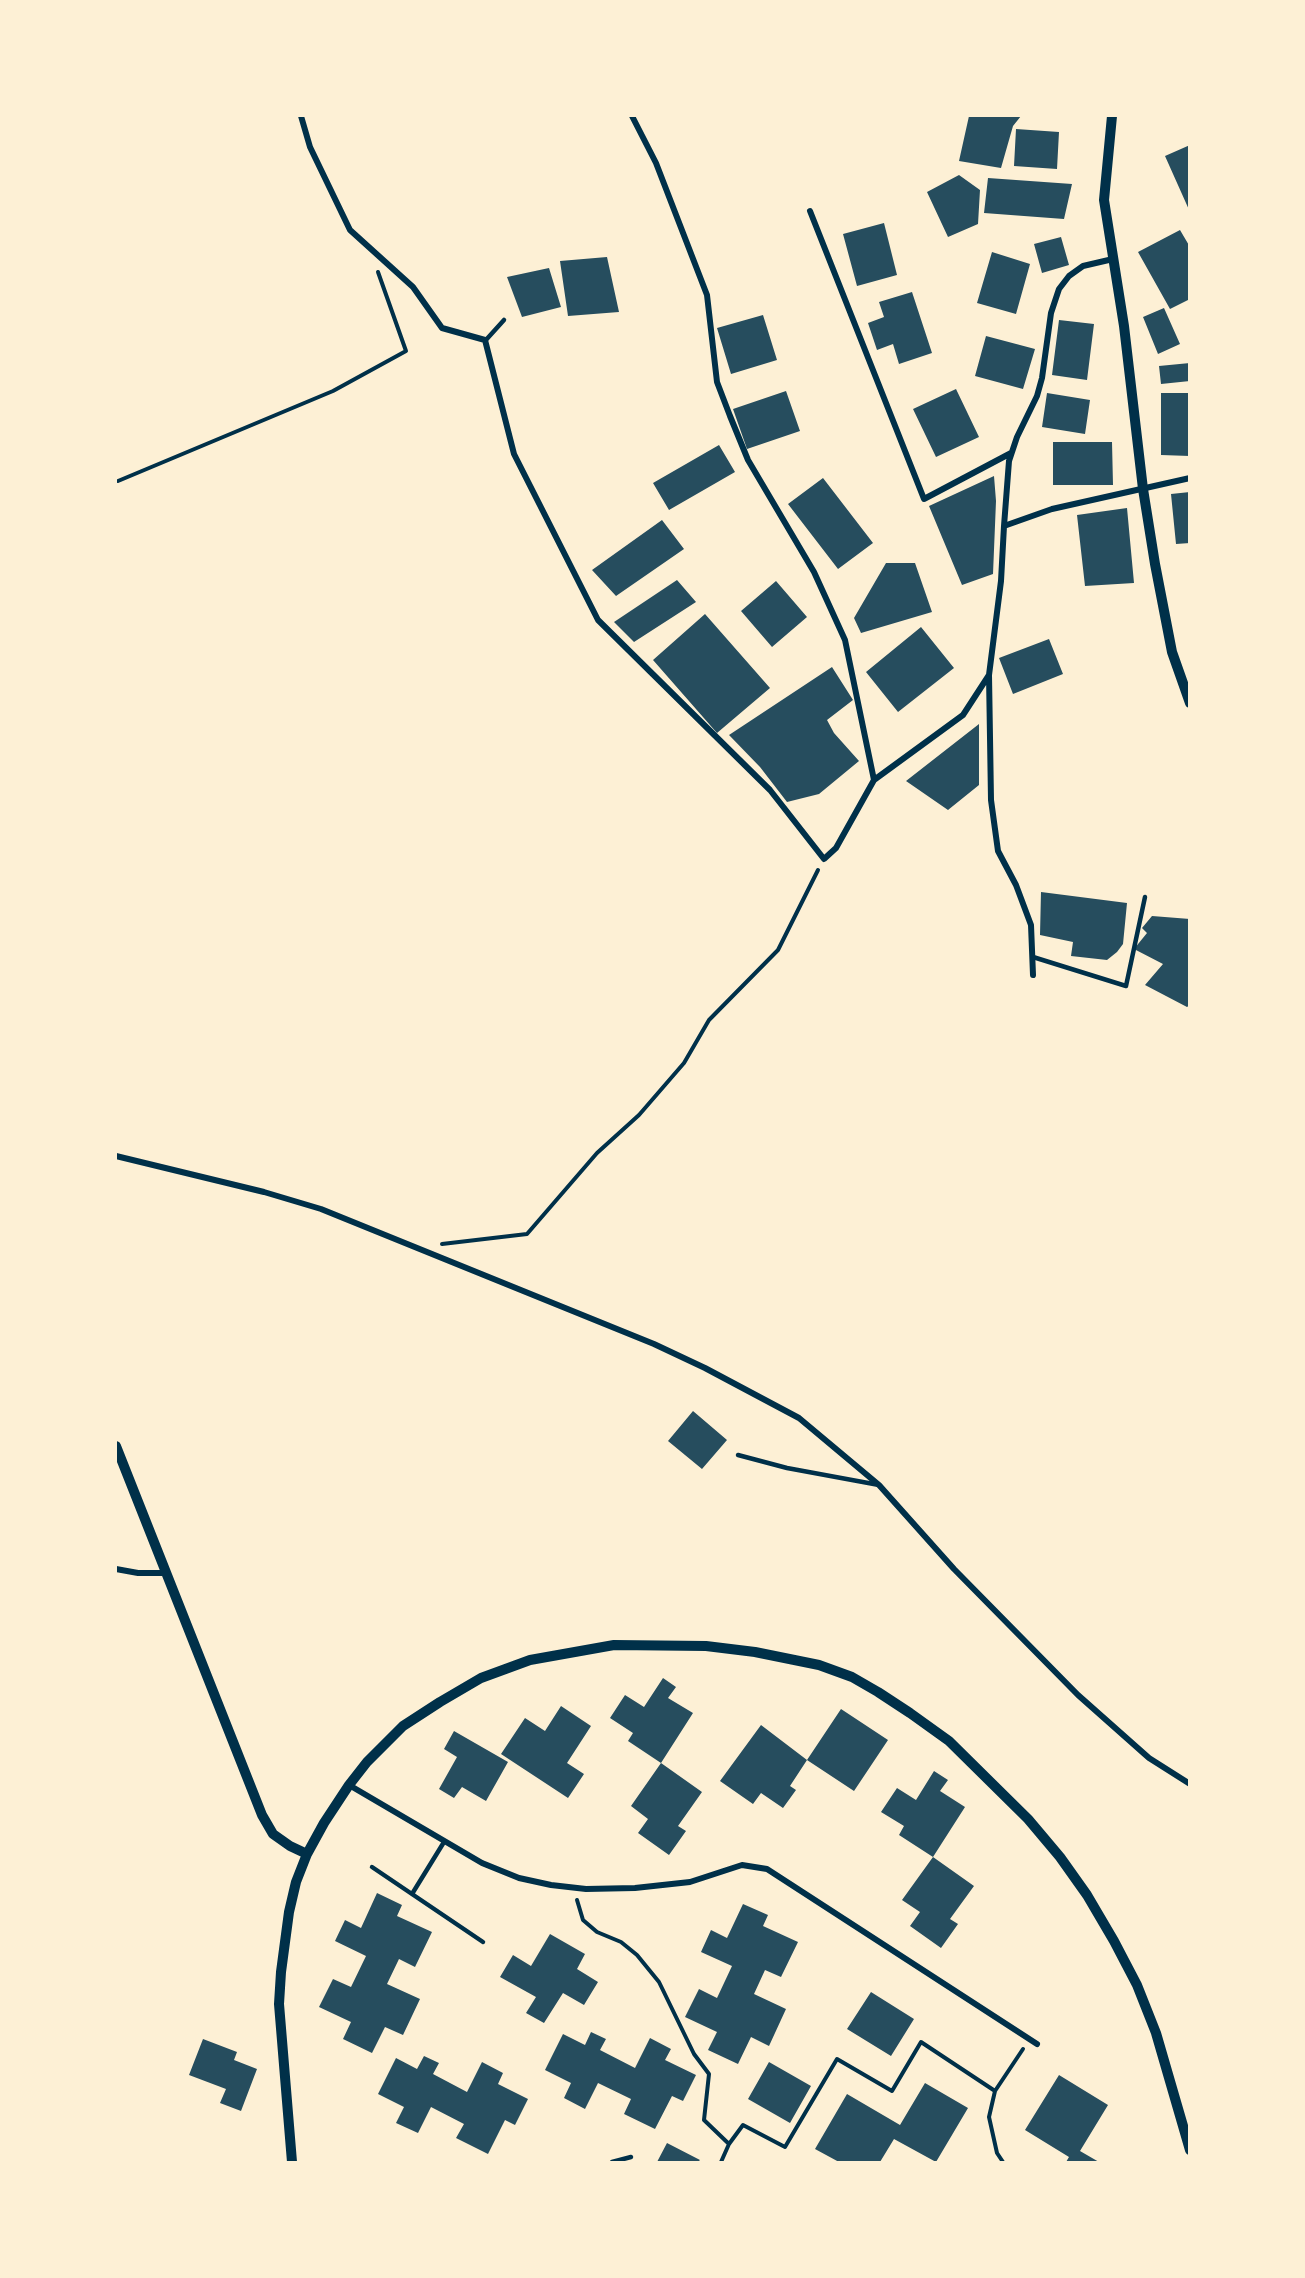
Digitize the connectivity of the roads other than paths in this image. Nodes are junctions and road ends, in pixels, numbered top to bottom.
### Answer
1 (301, 116) edge
2 (632, 116) edge
3 (1112, 116) edge
4 (810, 211) dead end
5 (1113, 260) junction
6 (504, 320) dead end
7 (485, 341) junction
8 (1011, 453) junction
9 (1190, 478) edge
10 (1143, 489) junction
11 (1004, 526) junction
12 (989, 675) junction
13 (1190, 703) edge
14 (874, 780) junction
15 (1145, 897) dead end
16 (1033, 957) junction
17 (1033, 975) dead end
18 (116, 1156) edge
19 (116, 1446) edge
20 (738, 1455) dead end
21 (879, 1485) junction
22 (116, 1569) edge
23 (167, 1574) junction
24 (1190, 1784) edge
25 (349, 1785) junction
26 (444, 1842) junction
27 (307, 1854) junction
28 (372, 1867) dead end
29 (412, 1894) junction
30 (483, 1942) dead end
31 (1037, 2044) dead end
32 (1190, 2150) edge
33 (631, 2157) dead end
34 (292, 2163) edge
35 (612, 2163) edge

1 - 7 street
2 - 14 street
3 - 5 street
4 - 8 street
5 - 8 street
5 - 10 street
6 - 7 lane
7 - 14 street
8 - 11 street
9 - 10 street
10 - 11 street
10 - 13 street
11 - 12 street
12 - 14 street
12 - 16 street
15 - 16 lane
16 - 17 street
18 - 21 street
19 - 23 street
20 - 21 lane
21 - 24 street
22 - 23 street
23 - 27 street
25 - 26 street
25 - 27 street
25 - 32 street
26 - 29 lane
26 - 31 street
27 - 34 street
28 - 29 lane
29 - 30 lane
33 - 35 lane

